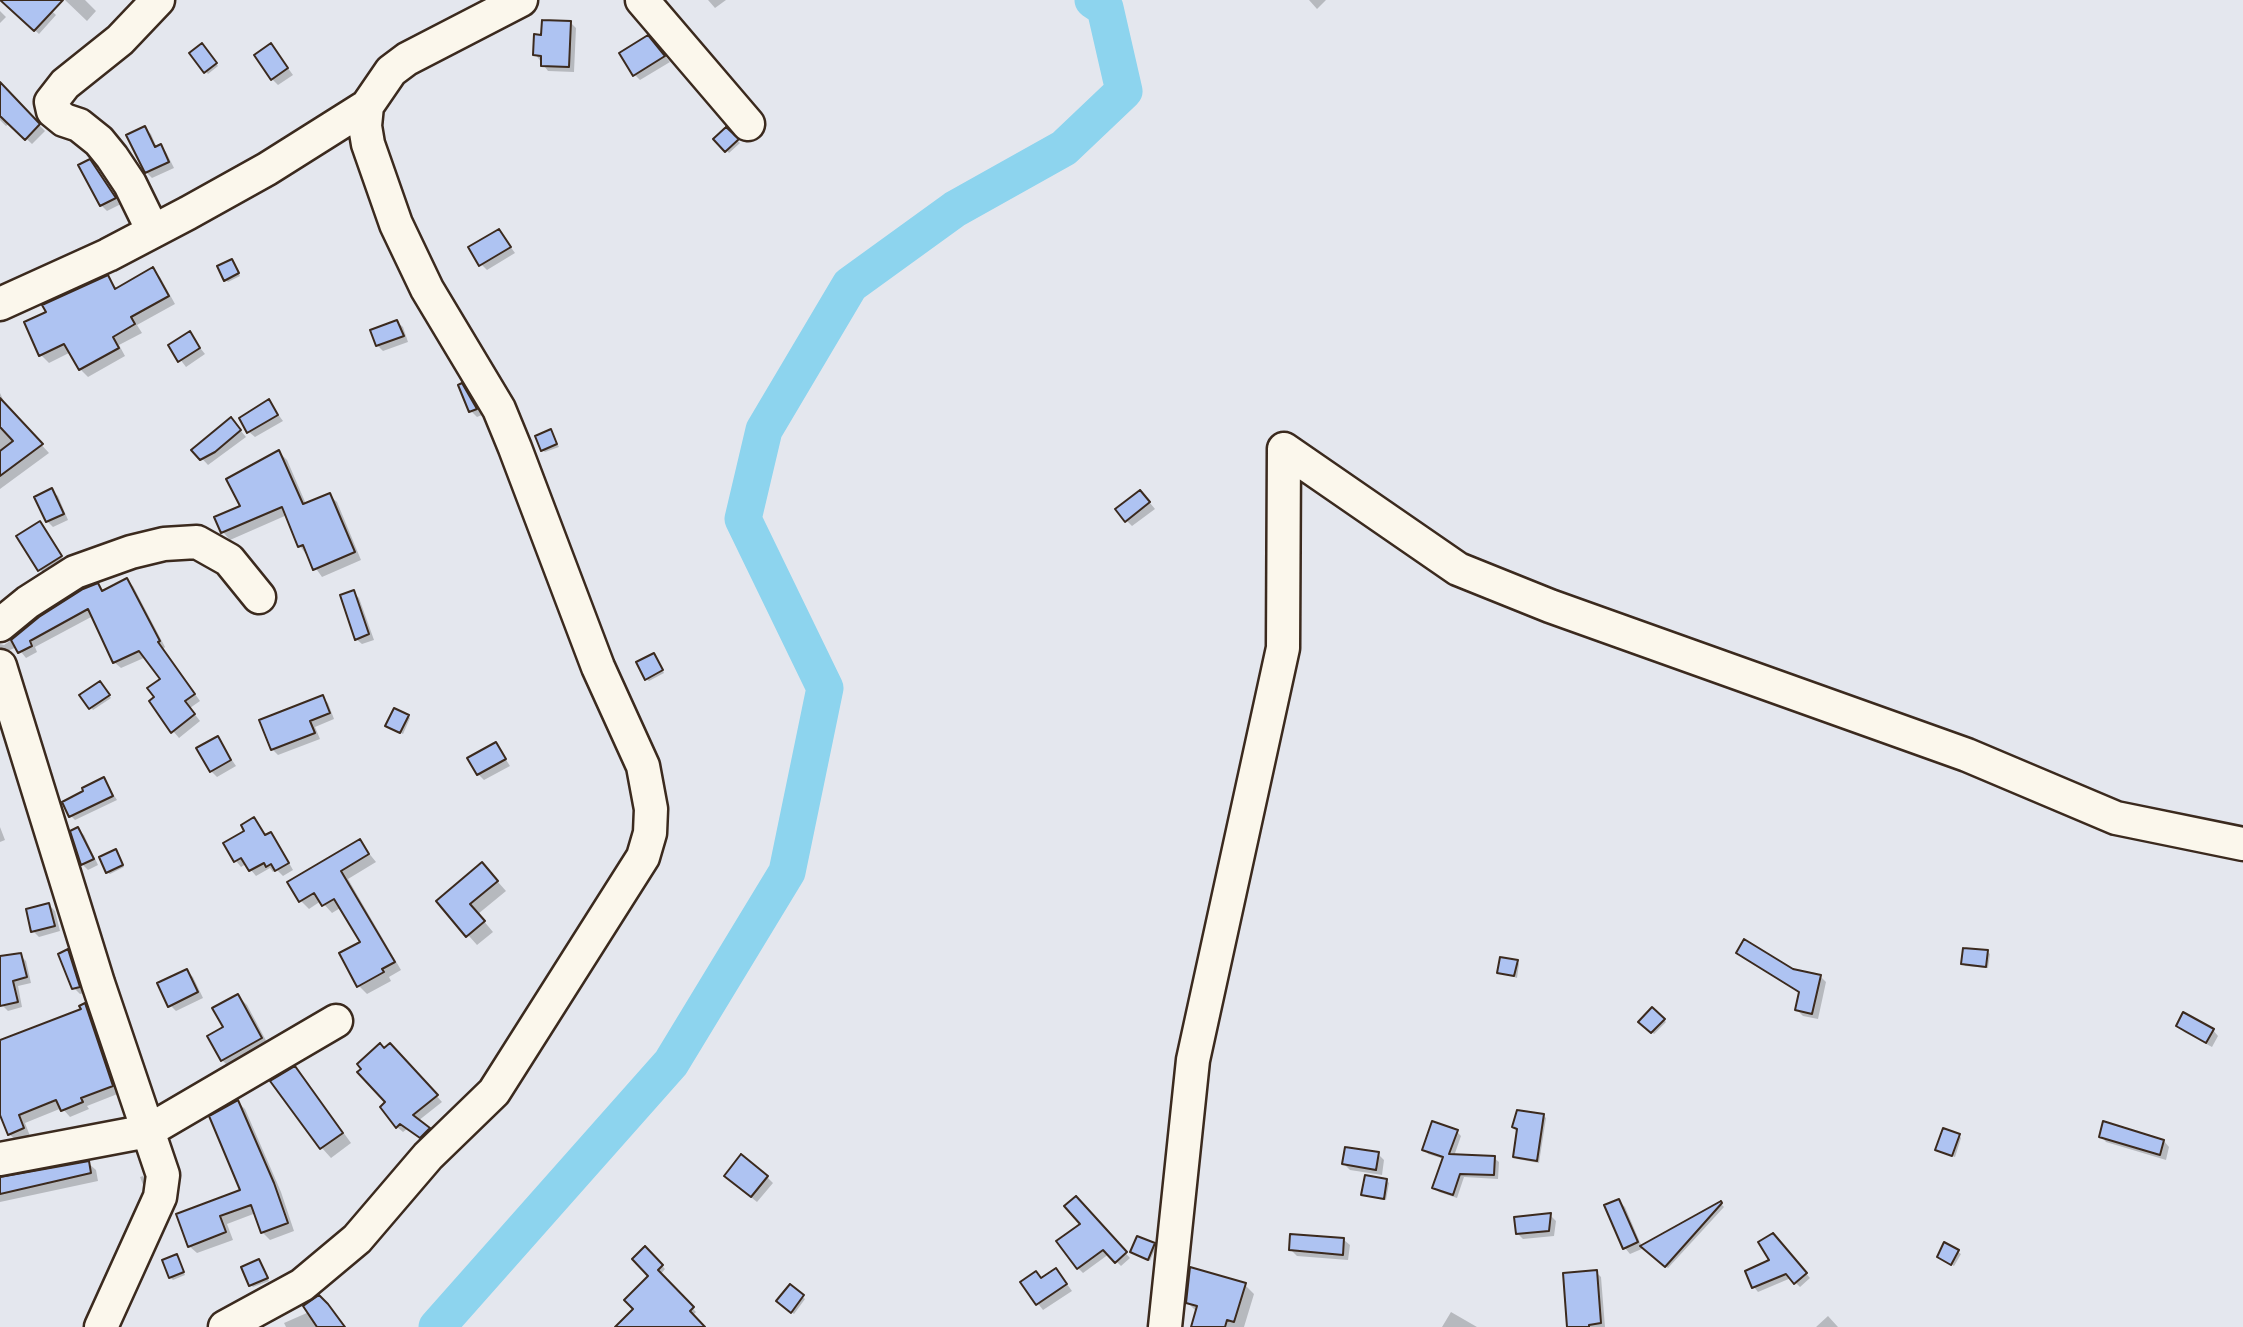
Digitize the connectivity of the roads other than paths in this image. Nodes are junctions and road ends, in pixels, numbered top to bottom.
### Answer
1 (158, 0) edge
2 (522, 0) edge
3 (642, 0) edge
4 (367, 106) junction
5 (748, 124) dead end
6 (153, 232) junction
7 (0, 304) edge
8 (259, 597) dead end
9 (0, 625) edge
10 (0, 666) edge
11 (2243, 844) edge
12 (336, 1021) dead end
13 (148, 1130) junction
14 (0, 1159) edge
15 (101, 1327) edge
16 (225, 1327) edge
17 (1165, 1327) edge

1 - 6 street
2 - 4 street
3 - 5 street
4 - 6 street
4 - 16 street
6 - 7 street
8 - 9 street
10 - 13 street
11 - 17 street
12 - 13 street
13 - 14 street
13 - 15 street

